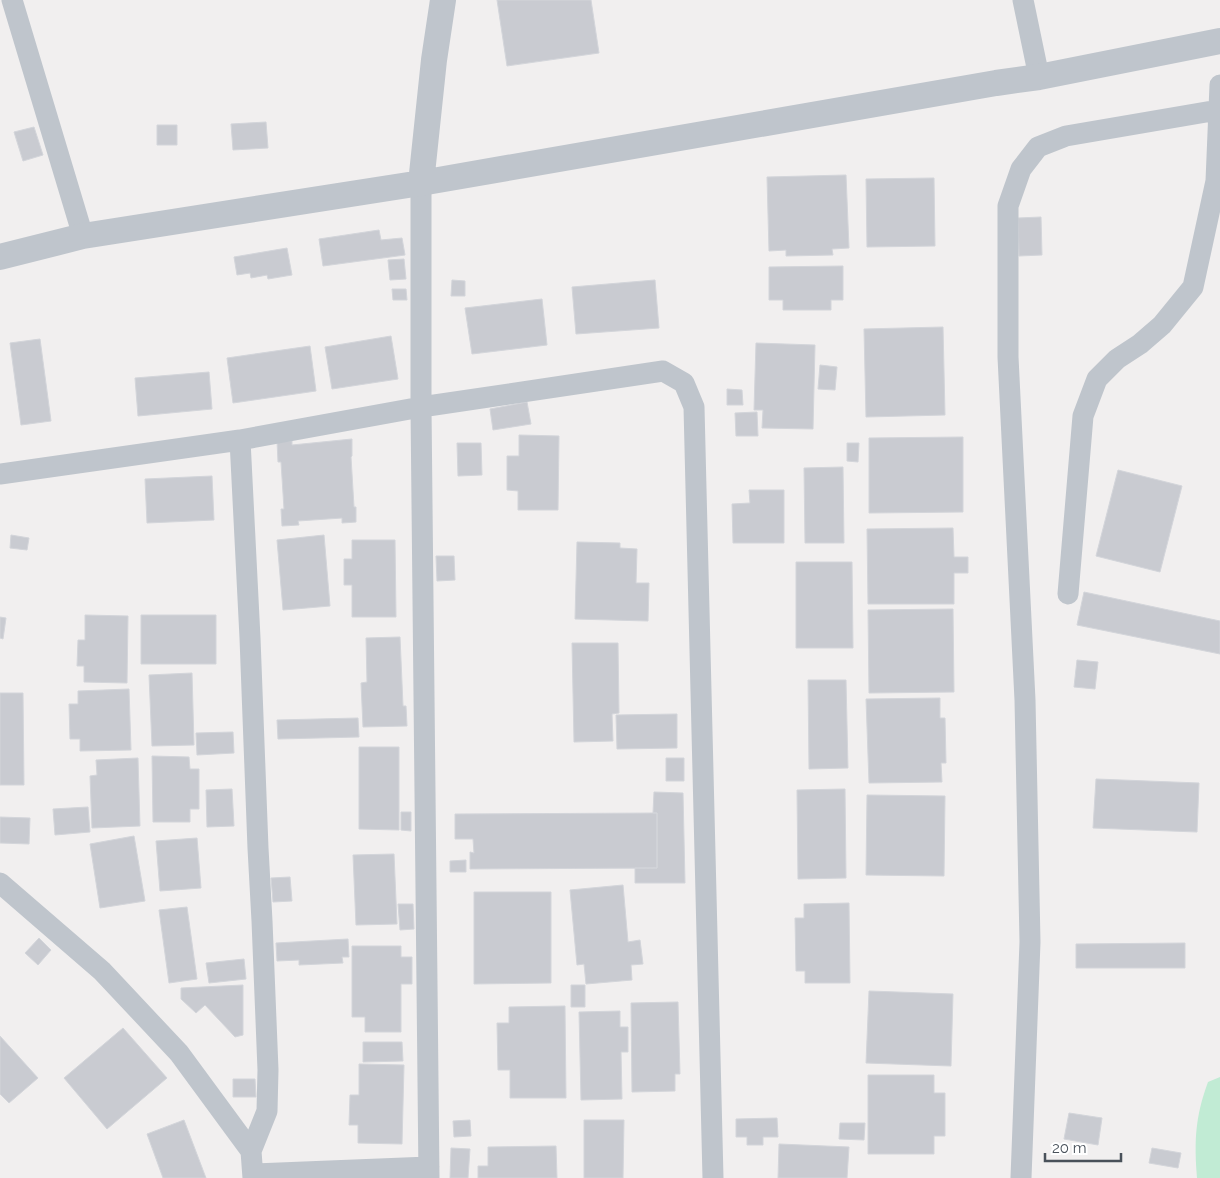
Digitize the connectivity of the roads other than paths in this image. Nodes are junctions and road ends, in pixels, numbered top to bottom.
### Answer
1 (12, 0) edge
2 (444, 0) edge
3 (1023, 0) edge
4 (1220, 41) edge
5 (1039, 77) junction
6 (1220, 85) edge
7 (1218, 110) junction
8 (421, 183) junction
9 (83, 236) junction
10 (0, 257) edge
11 (421, 407) junction
12 (240, 440) junction
13 (0, 474) edge
14 (1068, 594) dead end
15 (0, 884) edge
16 (251, 1151) junction
17 (429, 1173) edge
18 (253, 1176) edge
19 (713, 1178) edge
20 (1021, 1178) edge

1 - 9 street
2 - 8 street
3 - 5 street
4 - 5 street
5 - 8 street
6 - 7 street
7 - 14 street
7 - 20 street
8 - 9 street
8 - 11 street
9 - 10 street
11 - 12 street
11 - 17 street
11 - 19 street
12 - 13 street
12 - 16 street
15 - 16 street
16 - 18 street
17 - 18 street

